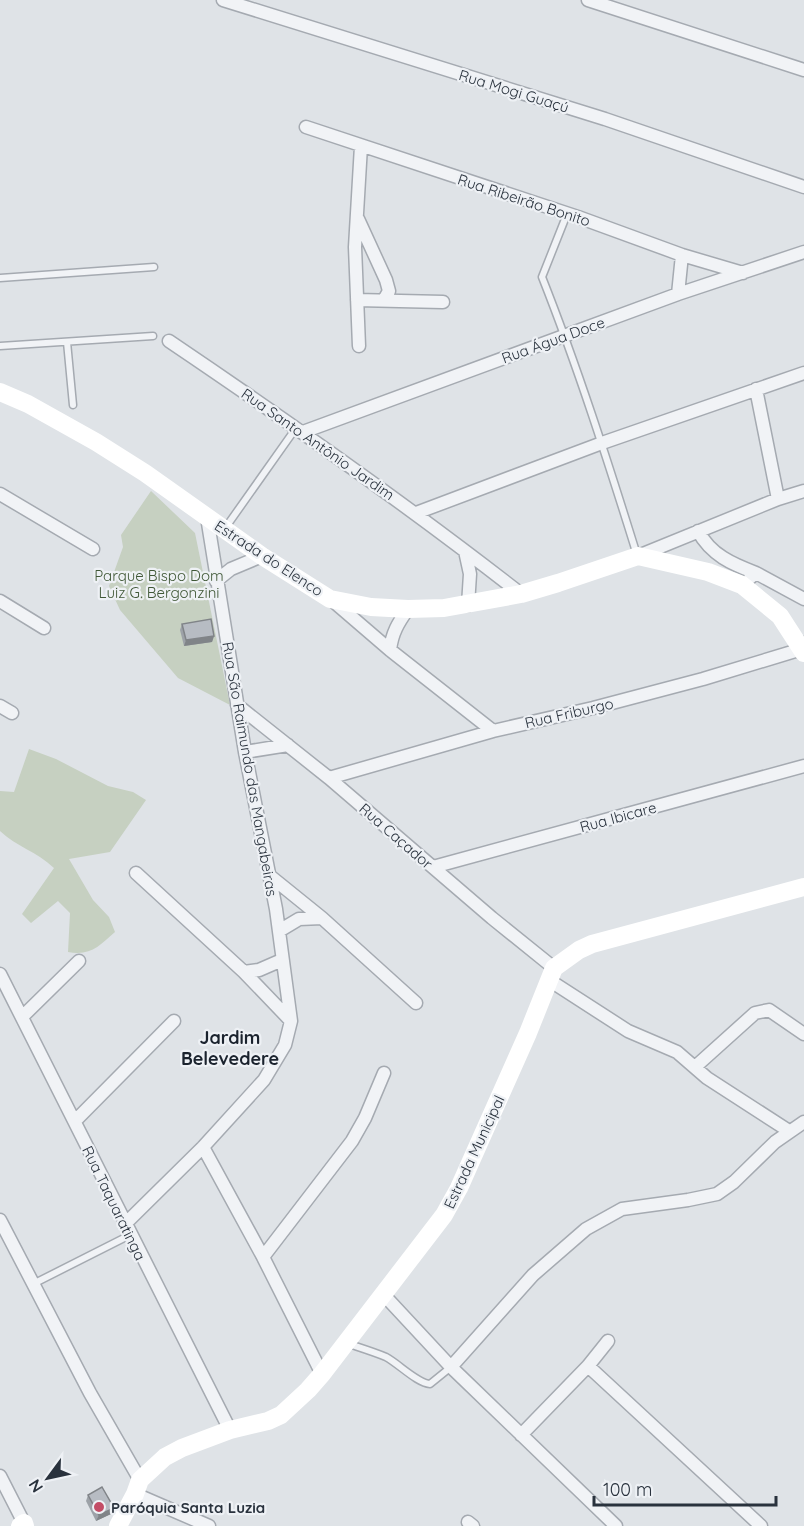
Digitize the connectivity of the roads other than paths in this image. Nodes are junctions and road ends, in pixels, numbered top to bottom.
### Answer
1 (223, 0) edge
2 (588, 0) edge
3 (804, 70) edge
4 (306, 127) dead end
5 (361, 146) junction
6 (804, 187) edge
7 (567, 214) junction
8 (357, 217) junction
9 (804, 252) edge
10 (682, 255) junction
11 (154, 267) dead end
12 (743, 273) junction
13 (0, 278) edge
14 (678, 294) junction
15 (357, 300) junction
16 (384, 300) junction
17 (443, 302) dead end
18 (153, 336) dead end
19 (565, 336) junction
20 (169, 341) dead end
21 (67, 342) junction
22 (0, 346) edge
23 (359, 346) dead end
24 (804, 373) edge
25 (756, 389) junction
26 (0, 392) edge
27 (73, 405) dead end
28 (299, 429) junction
29 (602, 443) junction
30 (804, 491) edge
31 (0, 494) edge
32 (778, 498) junction
33 (416, 513) junction
34 (207, 517) junction
35 (224, 529) junction
36 (698, 531) junction
37 (93, 549) dead end
38 (465, 551) junction
39 (262, 556) junction
40 (638, 556) junction
41 (749, 579) junction
42 (216, 581) junction
43 (520, 594) junction
44 (330, 599) junction
45 (804, 599) edge
46 (0, 601) edge
47 (468, 605) junction
48 (408, 609) junction
49 (44, 628) dead end
50 (803, 648) edge
51 (390, 650) junction
52 (237, 705) junction
53 (0, 706) edge
54 (12, 713) dead end
55 (493, 731) junction
56 (288, 745) junction
57 (245, 752) junction
58 (804, 766) edge
59 (329, 778) junction
60 (433, 867) junction
61 (136, 873) dead end
62 (270, 876) junction
63 (804, 887) edge
64 (322, 918) junction
65 (279, 930) junction
66 (282, 960) junction
67 (79, 961) dead end
68 (244, 972) junction
69 (0, 974) edge
70 (552, 974) junction
71 (416, 1003) dead end
72 (22, 1017) junction
73 (291, 1021) junction
74 (174, 1022) dead end
75 (804, 1034) edge
76 (695, 1067) junction
77 (384, 1073) dead end
78 (75, 1121) junction
79 (804, 1122) edge
80 (789, 1131) junction
81 (203, 1147) junction
82 (0, 1220) edge
83 (127, 1230) junction
84 (263, 1257) junction
85 (33, 1284) junction
86 (384, 1295) junction
87 (608, 1341) dead end
88 (346, 1343) junction
89 (588, 1366) junction
90 (452, 1367) junction
91 (322, 1374) junction
92 (230, 1430) junction
93 (521, 1435) junction
94 (0, 1476) edge
95 (137, 1487) junction
96 (23, 1525) edge
97 (118, 1526) edge
98 (209, 1526) edge
99 (616, 1526) edge
100 (761, 1526) edge

1 - 6 street, Rua Mogi Guaçú
2 - 3 street
4 - 5 street, Rua Ribeirão Bonito
5 - 7 street, Rua Ribeirão Bonito
5 - 8 street
7 - 10 street, Rua Ribeirão Bonito
7 - 19 lane
8 - 15 street
8 - 16 street
9 - 12 street, Rua Água Doce
10 - 12 street, Rua Ribeirão Bonito
10 - 14 street
11 - 13 lane
12 - 14 street, Rua Água Doce
14 - 19 street, Rua Água Doce
15 - 16 street
15 - 23 street
16 - 17 street
18 - 21 lane
19 - 28 street, Rua Água Doce
19 - 29 lane
20 - 28 street, Rua Santo Antônio Jardim
21 - 22 lane
21 - 27 lane
24 - 25 street
25 - 29 street
25 - 32 street
26 - 34 street, Estrada do Elenco
28 - 33 street, Rua Santo Antônio Jardim
28 - 35 lane
29 - 33 street
29 - 40 lane
30 - 32 street, Estrada do Elenco
31 - 37 street
32 - 36 street, Estrada do Elenco
33 - 38 street, Rua Santo Antônio Jardim
34 - 35 street, Estrada do Elenco
34 - 42 street, Rua São Raimundo das Mangabeiras
35 - 39 street, Estrada do Elenco
36 - 40 street, Estrada do Elenco
36 - 41 street
38 - 43 street, Rua Santo Antônio Jardim
38 - 47 street
39 - 42 street
39 - 44 street, Estrada do Elenco
40 - 41 street
40 - 43 street, Estrada do Elenco
41 - 45 street
41 - 50 street
42 - 52 street, Rua São Raimundo das Mangabeiras
43 - 47 street, Estrada do Elenco
44 - 48 street, Estrada do Elenco
44 - 51 street
46 - 49 street
47 - 48 street, Estrada do Elenco
48 - 51 street
50 - 55 street, Rua Friburgo
51 - 55 street
52 - 56 street, Rua Caçador
52 - 57 street, Rua São Raimundo das Mangabeiras
53 - 54 street
55 - 59 street, Rua Friburgo
56 - 57 street
56 - 59 street, Rua Caçador
57 - 62 street, Rua São Raimundo das Mangabeiras
58 - 60 street, Rua Ibicare
59 - 60 street, Rua Caçador
60 - 70 street, Rua Caçador
61 - 68 street
62 - 64 street
62 - 65 street, Rua São Raimundo das Mangabeiras
63 - 70 street
64 - 65 street
64 - 71 street
65 - 66 street, Rua São Raimundo das Mangabeiras
66 - 68 street
66 - 73 street, Rua São Raimundo das Mangabeiras
67 - 72 street
68 - 73 street
69 - 72 street, Rua Taquaratinga
70 - 76 street, Rua Caçador
70 - 86 street, Estrada Municipal
72 - 78 street, Rua Taquaratinga
73 - 81 street
74 - 78 street
75 - 76 street
76 - 80 street, Rua Caçador
77 - 84 street
78 - 83 street, Rua Taquaratinga
79 - 80 street
80 - 90 street
81 - 83 street
81 - 84 street
82 - 85 street
83 - 85 lane
83 - 92 street, Rua Taquaratinga
84 - 91 street
85 - 95 street
86 - 88 street, Estrada Municipal
86 - 90 street
87 - 89 street
88 - 90 lane
88 - 91 street, Estrada Municipal
89 - 93 street
89 - 100 street
90 - 93 street
91 - 92 street, Estrada Municipal
92 - 95 street, Estrada Municipal
93 - 99 street
94 - 96 street
95 - 97 street, Estrada Municipal
95 - 98 street

